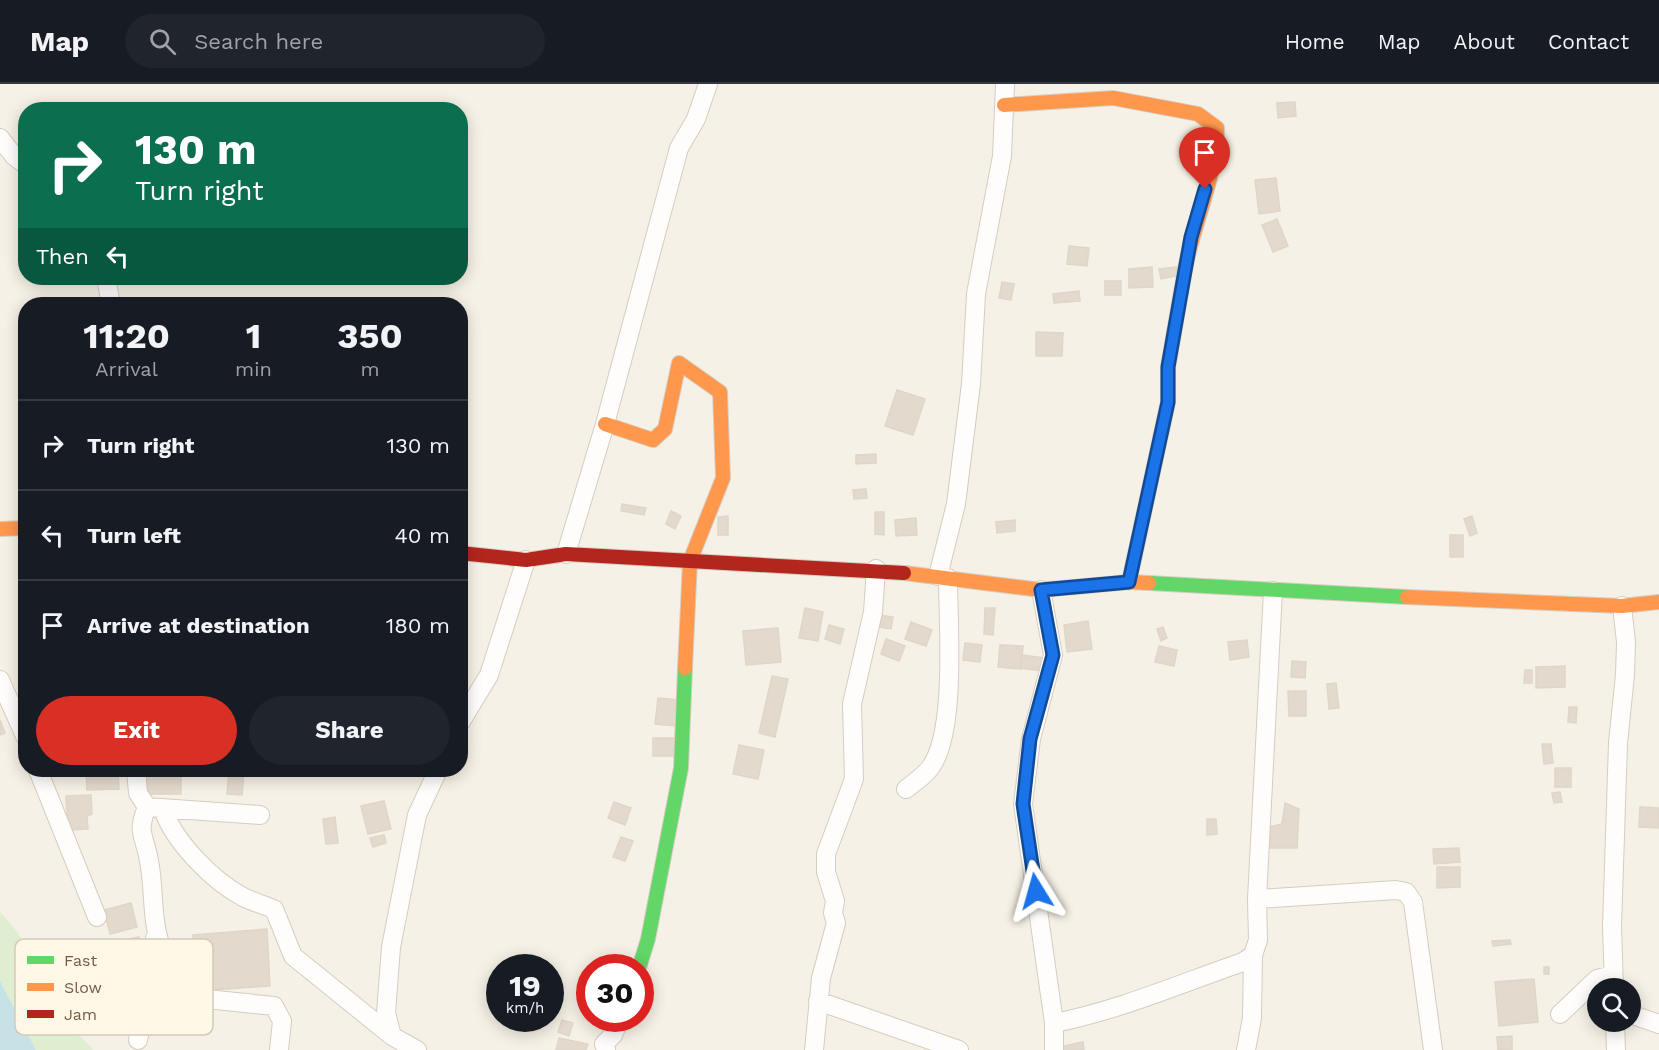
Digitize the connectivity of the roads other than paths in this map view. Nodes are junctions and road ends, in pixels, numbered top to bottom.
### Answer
1 (708, 84) edge
2 (1005, 84) edge
3 (1118, 91) edge
4 (1078, 92) edge
5 (1004, 105) junction
6 (0, 138) edge
7 (18, 159) edge
8 (605, 424) junction
9 (18, 528) edge
10 (0, 529) edge
11 (468, 554) edge
12 (566, 554) junction
13 (526, 560) junction
14 (690, 561) junction
15 (876, 569) junction
16 (943, 577) junction
17 (1129, 582) junction
18 (1041, 590) junction
19 (1273, 591) junction
20 (1659, 602) edge
21 (1622, 606) junction
22 (0, 680) edge
23 (468, 710) edge
24 (18, 718) edge
25 (41, 777) edge
26 (137, 777) edge
27 (427, 777) edge
28 (435, 777) edge
29 (906, 789) dead end
30 (155, 808) junction
31 (417, 814) junction
32 (260, 815) dead end
33 (1257, 899) junction
34 (98, 917) dead end
35 (155, 924) junction
36 (155, 939) edge
37 (160, 939) edge
38 (643, 954) edge
39 (1253, 955) junction
40 (1613, 978) edge
41 (1587, 988) edge
42 (213, 1000) edge
43 (818, 1001) junction
44 (1560, 1014) dead end
45 (1641, 1018) edge
46 (1054, 1023) junction
47 (1659, 1024) edge
48 (614, 1032) edge
49 (1615, 1032) edge
50 (139, 1035) edge
51 (392, 1036) junction
52 (138, 1040) dead end
53 (279, 1050) edge
54 (417, 1050) edge
55 (606, 1050) edge
56 (814, 1050) edge
57 (959, 1050) edge
58 (1054, 1050) edge
59 (1246, 1050) edge
60 (1433, 1050) edge
61 (1616, 1050) edge

1 - 8 street
2 - 5 street
3 - 4 street
3 - 17 street
4 - 5 street
5 - 16 street
6 - 7 street
8 - 12 street
8 - 14 street
9 - 10 street
11 - 13 street
12 - 13 street
12 - 14 street
13 - 23 street
14 - 15 street
14 - 38 street
15 - 16 street
15 - 43 street
16 - 18 street
16 - 29 street
17 - 18 street
17 - 19 street
18 - 46 street
19 - 21 street
19 - 33 street
20 - 21 street
21 - 40 street
22 - 24 street
25 - 34 street
26 - 30 street
27 - 31 street
28 - 31 street
30 - 32 street
30 - 35 street
30 - 51 street
31 - 51 street
33 - 39 street
33 - 60 street
35 - 36 street
35 - 37 street
39 - 46 street
39 - 59 street
41 - 44 street
42 - 53 street
43 - 56 street
43 - 57 street
45 - 47 street
46 - 58 street
48 - 55 street
49 - 61 street
50 - 52 street
51 - 54 street

